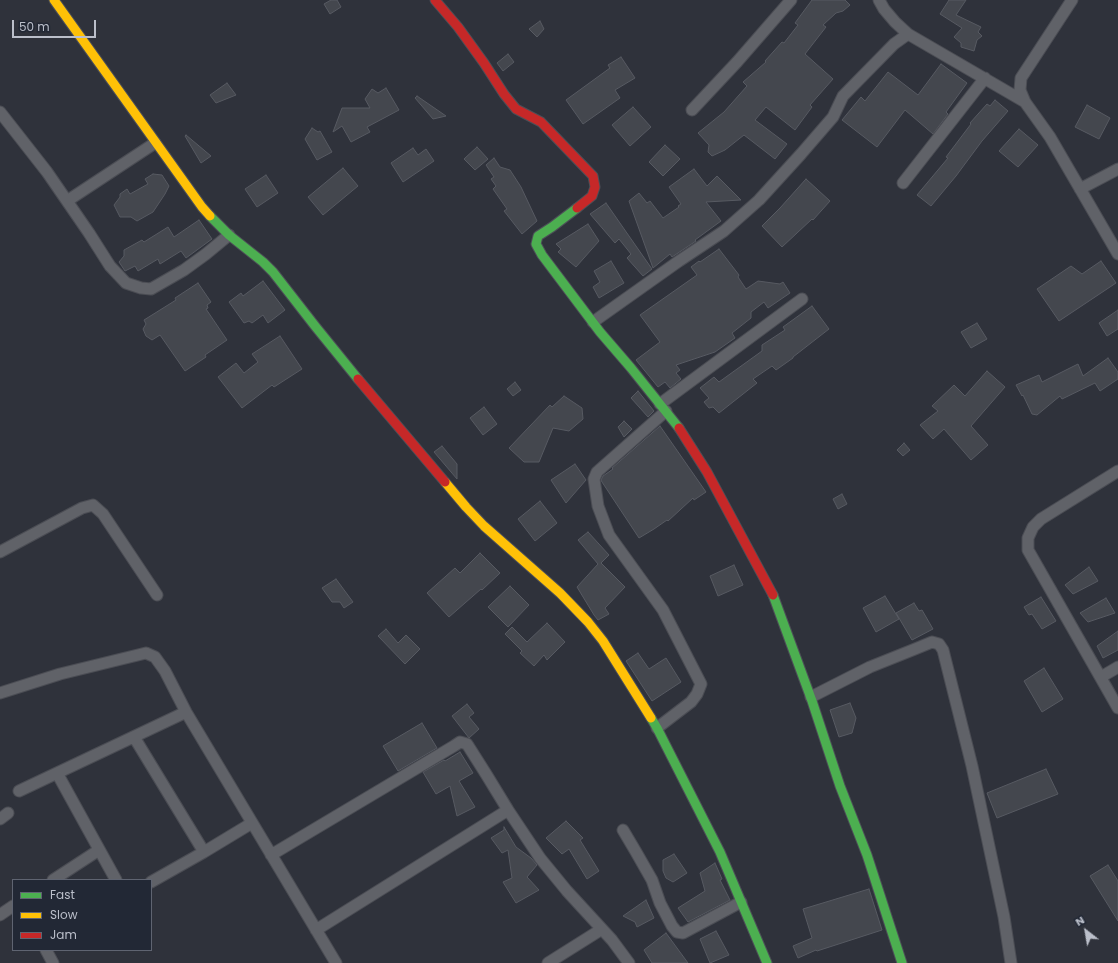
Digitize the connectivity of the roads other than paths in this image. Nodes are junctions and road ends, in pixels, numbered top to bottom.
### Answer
1 (54, 0) edge
2 (435, 0) edge
3 (791, 0) edge
4 (879, 0) edge
5 (1072, 0) edge
6 (908, 34) junction
7 (985, 78) junction
8 (1025, 102) junction
9 (692, 110) dead end
10 (0, 112) edge
11 (155, 143) junction
12 (1118, 169) edge
13 (903, 183) dead end
14 (1080, 189) junction
15 (67, 201) junction
16 (229, 235) junction
17 (1118, 254) edge
18 (802, 299) dead end
19 (593, 322) junction
20 (663, 408) junction
21 (1118, 471) edge
22 (0, 552) edge
23 (157, 595) dead end
24 (1118, 666) edge
25 (1101, 677) junction
26 (0, 693) edge
27 (811, 697) junction
28 (1118, 708) edge
29 (186, 712) junction
30 (657, 728) junction
31 (134, 736) junction
32 (57, 773) junction
33 (19, 791) dead end
34 (508, 810) junction
35 (252, 823) junction
36 (623, 830) dead end
37 (99, 850) junction
38 (204, 852) junction
39 (271, 855) junction
40 (55, 879) edge
41 (115, 879) edge
42 (152, 881) edge
43 (741, 902) junction
44 (12, 907) edge
45 (0, 915) edge
46 (602, 929) junction
47 (316, 930) junction
48 (47, 951) edge
49 (53, 963) edge
50 (336, 963) edge
51 (548, 963) edge
52 (629, 963) edge
53 (767, 963) edge
54 (902, 963) edge
55 (1011, 963) edge

1 - 11 street
2 - 19 street
3 - 9 street
4 - 6 street
5 - 8 street
6 - 7 street
6 - 19 street
7 - 8 street
7 - 13 street
8 - 14 street
10 - 15 street
11 - 15 street
11 - 16 street
12 - 14 street
14 - 17 street
15 - 16 street
16 - 30 street
18 - 20 street
19 - 20 street
20 - 27 street
20 - 30 street
21 - 25 street
22 - 23 street
24 - 25 street
25 - 28 street
26 - 29 street
27 - 54 street
27 - 55 street
29 - 31 street
29 - 35 street
30 - 43 street
31 - 32 street
31 - 38 street
32 - 33 street
32 - 37 street
34 - 39 street
34 - 46 street
34 - 47 street
35 - 38 street
35 - 39 street
36 - 43 street
37 - 40 street
37 - 41 street
38 - 42 street
39 - 47 street
43 - 53 street
44 - 45 street
46 - 51 street
46 - 52 street
47 - 50 street
48 - 49 street

